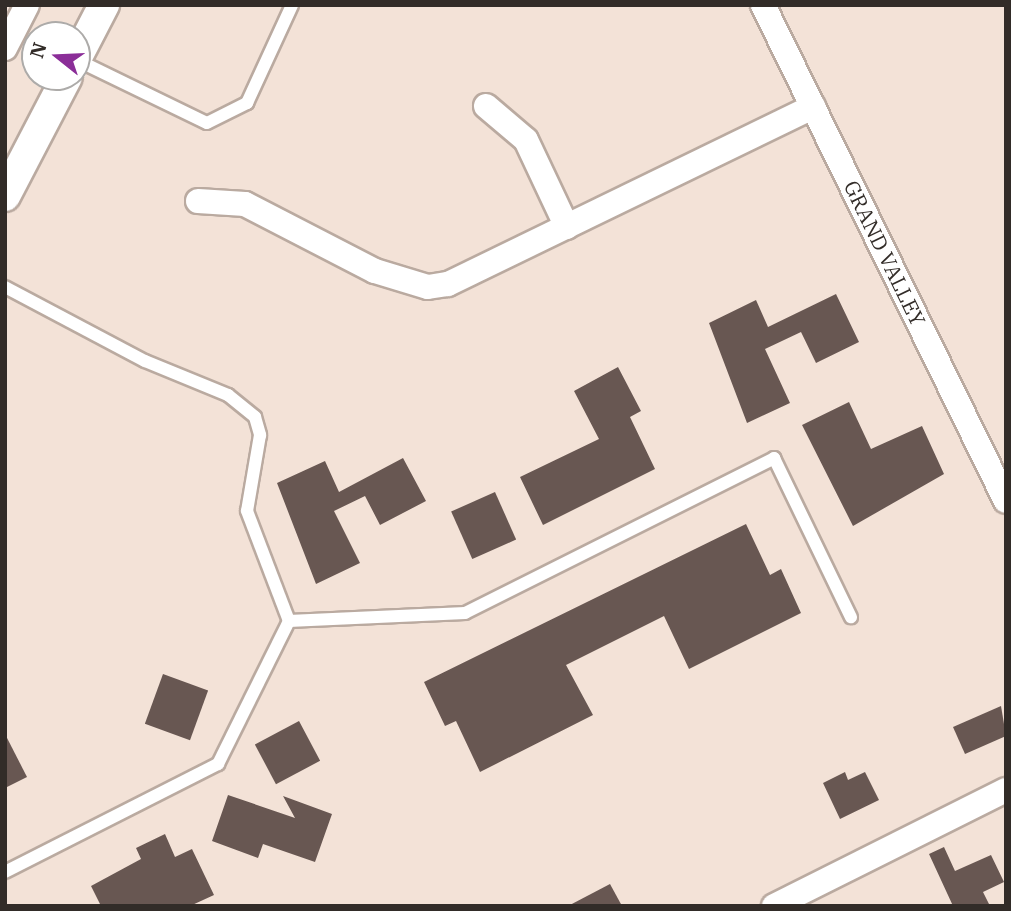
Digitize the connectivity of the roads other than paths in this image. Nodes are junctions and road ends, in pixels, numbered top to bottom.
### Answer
1 (27, 5) edge
2 (104, 5) edge
3 (292, 5) edge
4 (762, 5) edge
5 (91, 31) edge
6 (5, 48) edge
7 (91, 65) edge
8 (60, 91) edge
9 (486, 106) dead end
10 (813, 107) junction
11 (5, 196) edge
12 (198, 201) dead end
13 (567, 227) junction
14 (5, 286) edge
15 (1006, 502) edge
16 (851, 617) dead end
17 (289, 621) junction
18 (1006, 790) edge
19 (5, 872) edge
20 (774, 906) edge

1 - 6 street
2 - 5 street
3 - 7 lane
4 - 10 street, GRAND VALLEY
8 - 11 street
9 - 13 street
10 - 13 street
10 - 15 street, GRAND VALLEY
12 - 13 street
14 - 17 lane
16 - 17 lane
17 - 19 lane
18 - 20 street

